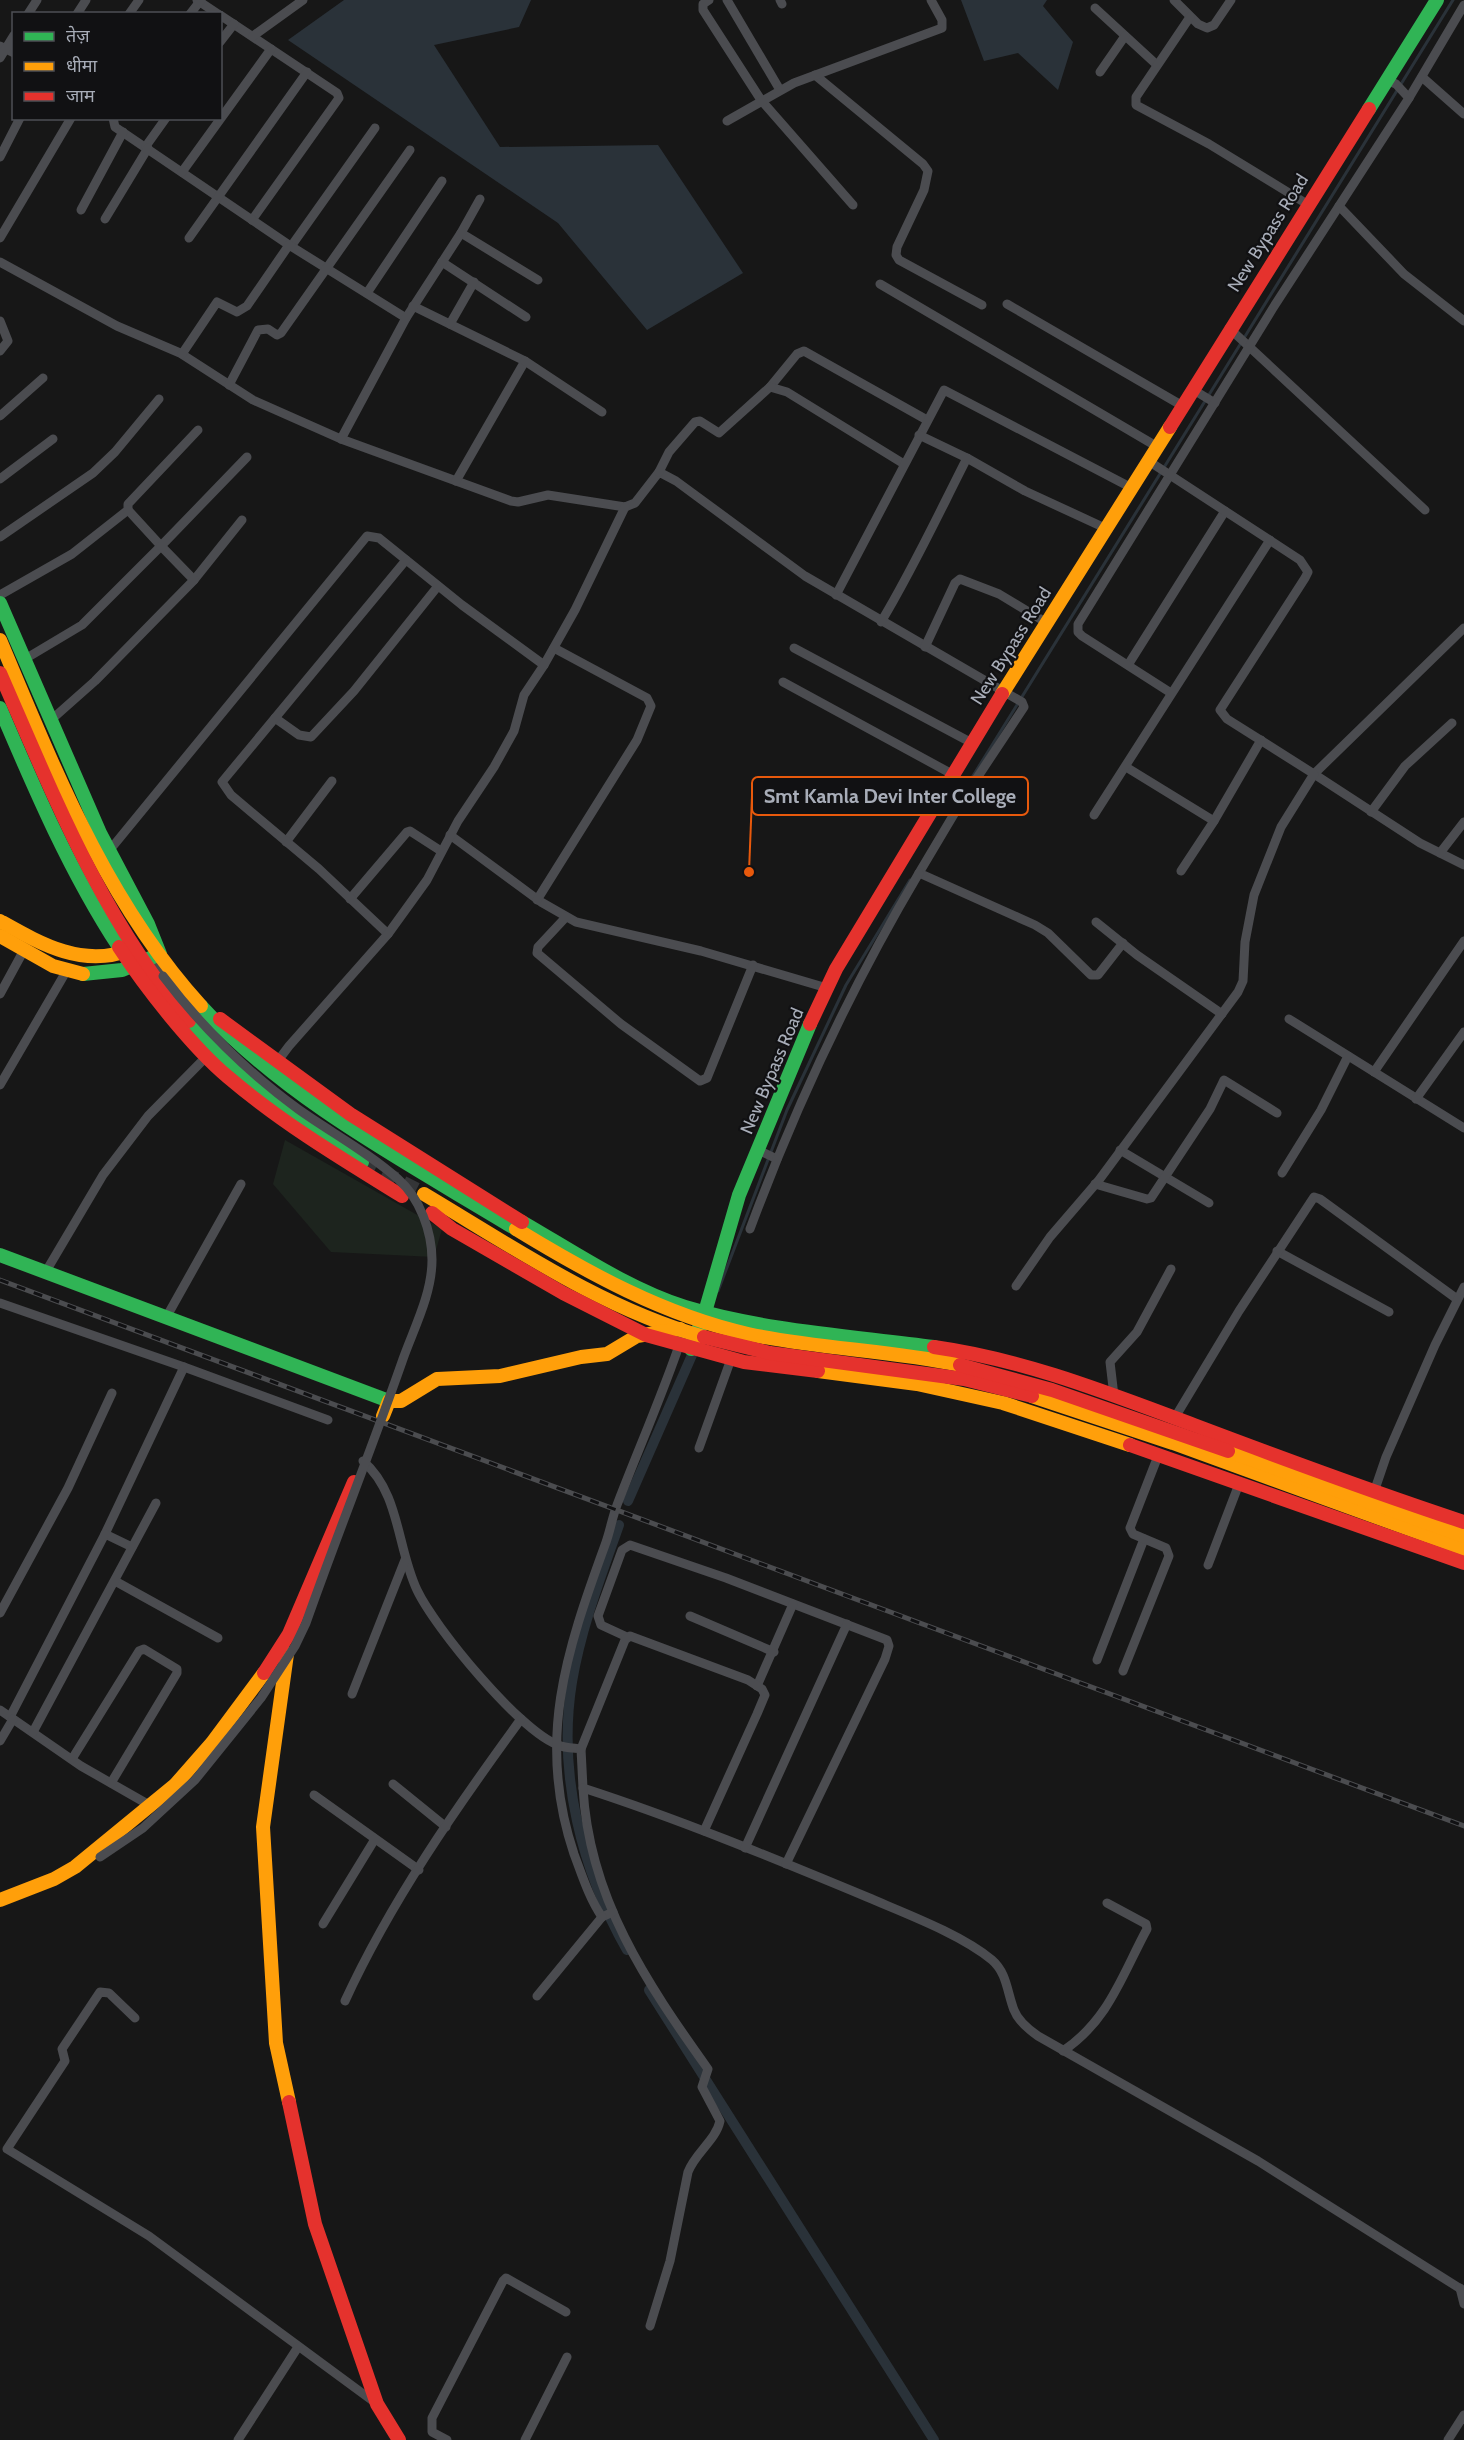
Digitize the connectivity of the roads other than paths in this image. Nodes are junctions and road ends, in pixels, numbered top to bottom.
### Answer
1 (199, 0) edge
2 (303, 0) edge
3 (709, 0) edge
4 (727, 0) edge
5 (931, 0) edge
6 (1173, 0) edge
7 (1231, 0) edge
8 (1437, 0) edge
9 (1464, 5) edge
10 (1095, 8) dead end
11 (216, 12) edge
12 (222, 16) edge
13 (1190, 17) junction
14 (234, 24) junction
15 (253, 36) junction
16 (1125, 36) junction
17 (222, 39) edge
18 (6, 49) edge
19 (271, 49) junction
20 (0, 58) edge
21 (1157, 65) junction
22 (307, 72) junction
23 (1100, 72) dead end
24 (815, 75) junction
25 (1422, 77) junction
26 (1391, 82) junction
27 (780, 90) junction
28 (1407, 94) junction
29 (760, 100) junction
30 (1464, 114) edge
31 (222, 117) edge
32 (19, 120) edge
33 (70, 120) edge
34 (113, 120) edge
35 (165, 120) edge
36 (220, 120) edge
37 (727, 121) dead end
38 (375, 128) dead end
39 (123, 132) junction
40 (147, 147) junction
41 (410, 150) dead end
42 (0, 157) edge
43 (182, 172) junction
44 (442, 181) dead end
45 (217, 196) junction
46 (480, 199) dead end
47 (853, 204) dead end
48 (1307, 204) junction
49 (1339, 206) junction
50 (81, 210) dead end
51 (105, 219) dead end
52 (252, 220) junction
53 (462, 233) junction
54 (0, 238) edge
55 (189, 238) dead end
56 (290, 245) junction
57 (0, 262) edge
58 (442, 262) junction
59 (328, 268) junction
60 (538, 280) dead end
61 (474, 282) junction
62 (880, 284) dead end
63 (367, 293) junction
64 (1007, 304) dead end
65 (981, 305) dead end
66 (413, 306) junction
67 (526, 317) dead end
68 (406, 318) junction
69 (0, 321) edge
70 (1464, 321) edge
71 (450, 324) junction
72 (1241, 338) junction
73 (0, 351) edge
74 (182, 354) junction
75 (525, 361) junction
76 (43, 378) dead end
77 (229, 385) junction
78 (770, 387) junction
79 (1205, 397) junction
80 (159, 399) dead end
81 (1181, 405) junction
82 (602, 412) dead end
83 (0, 416) edge
84 (927, 420) junction
85 (198, 430) dead end
86 (920, 435) junction
87 (53, 439) dead end
88 (341, 439) junction
89 (1156, 446) junction
90 (247, 457) dead end
91 (967, 458) junction
92 (1147, 460) junction
93 (904, 464) junction
94 (659, 472) junction
95 (1165, 472) junction
96 (0, 479) edge
97 (456, 481) junction
98 (1130, 487) junction
99 (625, 507) junction
100 (128, 510) junction
101 (1425, 510) dead end
102 (1225, 511) junction
103 (242, 520) dead end
104 (1105, 528) junction
105 (0, 537) edge
106 (1270, 540) junction
107 (161, 546) junction
108 (406, 560) junction
109 (194, 580) junction
110 (438, 586) junction
111 (0, 595) edge
112 (836, 595) junction
113 (0, 603) edge
114 (881, 622) junction
115 (1047, 622) junction
116 (1464, 628) edge
117 (0, 640) edge
118 (926, 647) junction
119 (554, 648) junction
120 (794, 648) dead end
121 (25, 659) junction
122 (544, 665) junction
123 (1128, 665) junction
124 (0, 673) edge
125 (783, 682) dead end
126 (1171, 693) junction
127 (1014, 697) junction
128 (0, 708) edge
129 (275, 718) junction
130 (51, 720) junction
131 (1452, 723) dead end
132 (1261, 740) junction
133 (972, 742) junction
134 (1126, 767) junction
135 (952, 774) junction
136 (1314, 774) junction
137 (333, 781) dead end
138 (1371, 812) junction
139 (1094, 815) dead end
140 (1214, 821) junction
141 (1464, 822) edge
142 (450, 835) junction
143 (286, 842) junction
144 (441, 851) junction
145 (109, 852) junction
146 (1440, 853) junction
147 (1464, 865) edge
148 (1181, 871) dead end
149 (919, 873) junction
150 (350, 899) junction
151 (537, 900) junction
152 (566, 917) junction
153 (0, 921) edge
154 (1096, 922) dead end
155 (388, 934) junction
156 (0, 936) edge
157 (149, 940) junction
158 (1464, 941) edge
159 (1123, 943) junction
160 (46, 945) junction
161 (24, 950) junction
162 (128, 951) junction
163 (40, 959) junction
164 (148, 962) junction
165 (753, 965) junction
166 (67, 970) junction
167 (827, 988) junction
168 (0, 994) edge
169 (207, 1011) junction
170 (1222, 1014) junction
171 (1289, 1019) dead end
172 (1464, 1032) edge
173 (1348, 1056) junction
174 (206, 1058) junction
175 (278, 1062) junction
176 (1374, 1072) junction
177 (0, 1085) edge
178 (1416, 1099) junction
179 (1277, 1113) dead end
180 (1464, 1128) edge
181 (1120, 1150) junction
182 (769, 1155) junction
183 (362, 1162) tunnel mouth
184 (1282, 1173) dead end
185 (1165, 1177) junction
186 (241, 1184) dead end
187 (1095, 1184) junction
188 (423, 1194) tunnel mouth
189 (402, 1196) dead end
190 (1209, 1203) dead end
191 (432, 1214) dead end
192 (750, 1229) dead end
193 (1277, 1251) junction
194 (0, 1255) edge
195 (1171, 1269) dead end
196 (45, 1273) junction
197 (1016, 1286) dead end
198 (1464, 1287) edge
199 (1457, 1299) junction
200 (0, 1303) edge
201 (1389, 1312) dead end
202 (167, 1316) junction
203 (704, 1317) junction
204 (646, 1335) junction
205 (686, 1338) junction
206 (731, 1359) junction
207 (184, 1367) junction
208 (112, 1393) dead end
209 (1114, 1396) junction
210 (389, 1401) junction
211 (1174, 1419) junction
212 (328, 1420) dead end
213 (699, 1448) dead end
214 (1158, 1456) junction
215 (363, 1461) junction
216 (1239, 1484) junction
217 (1374, 1492) junction
218 (156, 1503) dead end
219 (1464, 1522) edge
220 (105, 1534) junction
221 (1464, 1536) edge
222 (1144, 1539) junction
223 (132, 1547) junction
224 (1464, 1549) edge
225 (405, 1560) junction
226 (1464, 1563) edge
227 (1208, 1565) dead end
228 (115, 1581) junction
229 (793, 1604) junction
230 (0, 1613) edge
231 (690, 1616) dead end
232 (847, 1624) junction
233 (290, 1634) junction
234 (627, 1637) junction
235 (218, 1638) dead end
236 (774, 1652) junction
237 (1097, 1660) dead end
238 (1123, 1671) dead end
239 (757, 1686) junction
240 (352, 1694) dead end
241 (0, 1710) edge
242 (12, 1718) junction
243 (521, 1719) junction
244 (33, 1732) junction
245 (0, 1741) edge
246 (557, 1744) junction
247 (579, 1749) junction
248 (72, 1759) junction
249 (111, 1783) junction
250 (393, 1784) dead end
251 (583, 1788) junction
252 (315, 1795) dead end
253 (151, 1806) junction
254 (446, 1827) junction
255 (704, 1831) junction
256 (375, 1839) junction
257 (745, 1848) junction
258 (786, 1864) junction
259 (75, 1867) junction
260 (419, 1870) junction
261 (0, 1900) edge
262 (1107, 1903) dead end
263 (607, 1915) junction
264 (323, 1924) dead end
265 (537, 1996) dead end
266 (345, 2001) dead end
267 (135, 2018) dead end
268 (1063, 2051) junction
269 (3, 2146) edge
270 (1462, 2289) edge
271 (1464, 2304) edge
272 (566, 2312) dead end
273 (650, 2326) dead end
274 (298, 2347) junction
275 (567, 2357) dead end
276 (377, 2404) junction
277 (1464, 2415) edge
278 (238, 2440) edge
279 (399, 2440) edge
280 (447, 2440) edge
281 (525, 2440) edge
282 (1448, 2440) edge

1 - 11 street
2 - 15 street
3 - 29 street
4 - 27 street
5 - 24 street
6 - 13 street
7 - 13 street
8 - 26 main road, New Bypass Road
9 - 25 street
10 - 16 street
12 - 14 street
13 - 21 street
14 - 15 street
14 - 17 street
15 - 19 street
16 - 21 street
16 - 23 street
18 - 20 street
19 - 22 street
19 - 31 street
21 - 48 street
22 - 45 street
22 - 52 street
24 - 27 street
24 - 65 street
25 - 28 street
25 - 30 street
26 - 28 street
26 - 48 main road, New Bypass Road
27 - 29 street
28 - 49 street
29 - 37 street
29 - 47 street
32 - 42 street
33 - 54 street
34 - 39 street
35 - 40 street
36 - 43 street
38 - 56 street
39 - 40 street
39 - 50 street
40 - 43 street
40 - 51 street
41 - 59 street
43 - 45 street
44 - 63 street
45 - 52 street
45 - 55 street
46 - 53 street
48 - 72 main road, New Bypass Road
49 - 70 street
49 - 72 street
52 - 56 street
53 - 58 street
53 - 60 street
56 - 59 street
56 - 74 street
57 - 74 street
58 - 61 street
58 - 66 street
59 - 63 street
59 - 77 street
61 - 67 street
61 - 71 street
62 - 89 street
63 - 68 street
64 - 81 street
66 - 68 street
66 - 71 street
68 - 88 street
69 - 73 street
71 - 75 street
72 - 79 main road, New Bypass Road
72 - 79 street
72 - 101 street
74 - 77 street
75 - 82 street
75 - 97 street
76 - 83 street
77 - 88 street
78 - 84 street
78 - 93 street
78 - 94 street
79 - 81 main road, New Bypass Road
79 - 95 street
80 - 105 street
81 - 89 main road, New Bypass Road
84 - 86 street
84 - 98 street
85 - 100 street
86 - 91 street
86 - 93 street
87 - 96 street
88 - 97 street
89 - 92 main road, New Bypass Road
90 - 107 street
91 - 104 street
91 - 114 street
92 - 95 street
92 - 98 main road, New Bypass Road
93 - 112 street
94 - 99 street
94 - 112 street
95 - 102 street
95 - 123 street
97 - 99 street
98 - 104 main road, New Bypass Road
99 - 119 street
100 - 107 street
100 - 111 street
102 - 106 street
102 - 123 street
103 - 109 street
104 - 115 main road, New Bypass Road
106 - 126 street
106 - 132 street
107 - 109 street
107 - 121 street
108 - 110 street
108 - 129 street
108 - 145 street
109 - 130 street
110 - 122 street
110 - 129 street
112 - 114 street
113 - 121 main road
114 - 118 street
115 - 118 street
115 - 127 main road, New Bypass Road
116 - 136 street
117 - 157 main road
118 - 127 street
119 - 122 street
119 - 151 street
120 - 133 street
121 - 130 main road
122 - 142 street
123 - 126 street
124 - 162 main road
125 - 135 street
126 - 134 street
127 - 133 main road, New Bypass Road
127 - 149 street
128 - 162 main road
129 - 143 street
130 - 145 main road
131 - 138 street
132 - 136 street
132 - 140 street
133 - 135 main road, New Bypass Road
134 - 139 street
134 - 140 street
135 - 167 main road, New Bypass Road
136 - 138 street
136 - 170 street
137 - 143 street
138 - 146 street
140 - 148 street
141 - 146 street
142 - 144 street
142 - 151 street
143 - 150 street
144 - 150 street
144 - 155 street
145 - 164 main road
146 - 147 street
149 - 159 street
149 - 182 street
150 - 155 street
151 - 152 street
152 - 165 street
152 - 165 street
153 - 160 main road
154 - 159 street
155 - 175 street
156 - 161 main road
157 - 162 main road
157 - 164 main road
158 - 176 street
159 - 170 street
160 - 162 main road
160 - 163 main road
161 - 163 main road
161 - 168 street
162 - 164 main road
163 - 166 main road
164 - 166 main road
164 - 169 main road
164 - 174 main road
164 - 183 main road
164 - 259 street, bridge
165 - 167 street
166 - 177 street
167 - 182 main road, New Bypass Road
169 - 175 main road
169 - 203 main road
170 - 181 street
171 - 173 street
172 - 178 street
173 - 176 street
173 - 184 street
174 - 189 main road
174 - 196 street
175 - 203 main road
176 - 178 street
178 - 180 street
179 - 185 street
181 - 185 street
181 - 187 street
182 - 192 street
182 - 203 main road, New Bypass Road
185 - 187 street
185 - 190 street
186 - 202 street
187 - 197 street
188 - 205 main road
191 - 204 main road
193 - 199 street
193 - 201 street
193 - 211 street
194 - 196 main road
195 - 209 street
196 - 202 main road
198 - 199 street
199 - 217 street
200 - 207 street
202 - 210 main road
203 - 205 main road, New Bypass Road
203 - 209 main road
203 - 221 main road
204 - 205 main road
204 - 210 main road
205 - 206 main road
205 - 224 main road
205 - 246 street
206 - 213 street
206 - 214 main road
207 - 212 street
207 - 220 street
208 - 230 street
209 - 211 main road
210 - 215 main road
211 - 217 main road
214 - 216 main road
214 - 222 street
215 - 225 street
215 - 233 main road
216 - 226 main road
216 - 227 street
217 - 219 main road
218 - 223 street
220 - 223 street
220 - 242 street
222 - 237 street
222 - 238 street
223 - 228 street
225 - 240 street
225 - 243 street
228 - 235 street
228 - 244 street
229 - 232 street
229 - 234 street
229 - 236 street
231 - 236 street
232 - 257 street
232 - 258 street
233 - 253 main road
233 - 276 main road
234 - 239 street
234 - 247 street
236 - 239 street
239 - 255 street
241 - 242 street
242 - 244 street
242 - 245 street
243 - 246 street
243 - 254 street
244 - 248 street
246 - 247 street
246 - 263 street
247 - 251 street
248 - 249 street
248 - 249 street
249 - 253 street
250 - 254 street
251 - 255 street
251 - 263 street
252 - 256 street
253 - 259 main road
254 - 260 street
255 - 257 street
256 - 260 street
256 - 264 street
257 - 258 street
258 - 268 street
259 - 261 main road
260 - 266 street
262 - 268 street
263 - 265 street
263 - 273 street
267 - 269 street
268 - 270 street
269 - 274 street
270 - 271 street
272 - 280 street
274 - 276 street
274 - 278 street
275 - 281 street
276 - 279 main road
277 - 282 street

